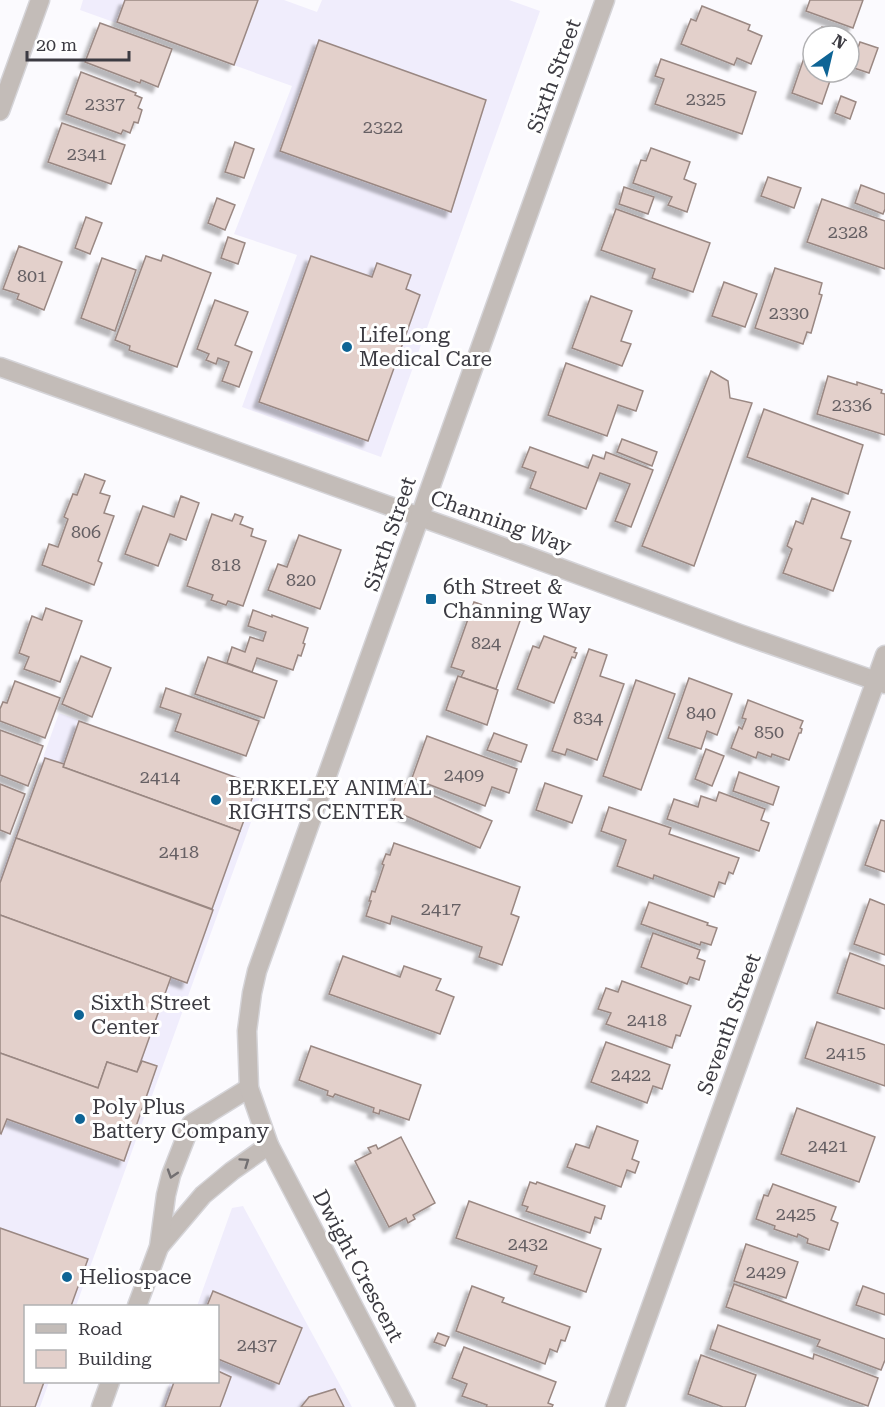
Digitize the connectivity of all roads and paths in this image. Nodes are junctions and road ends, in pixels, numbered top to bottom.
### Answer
1 (40, 0) edge
2 (605, 0) edge
3 (0, 111) edge
4 (0, 367) edge
5 (420, 517) junction
6 (885, 656) edge
7 (880, 683) edge
8 (249, 1089) junction
9 (269, 1145) junction
10 (159, 1247) junction
11 (137, 1305) edge
12 (110, 1383) edge
13 (101, 1407) edge
14 (406, 1407) edge
15 (615, 1407) edge

1 - 3 street
2 - 5 street, Sixth Street
4 - 5 street, Channing Way
5 - 7 street, Channing Way
5 - 8 street, Sixth Street
6 - 7 street, Seventh Street
7 - 15 street, Seventh Street
8 - 9 street, Sixth Street
8 -> 10 street
10 -> 9 street
9 - 14 street, Dwight Crescent
10 - 11 street
12 - 13 street

